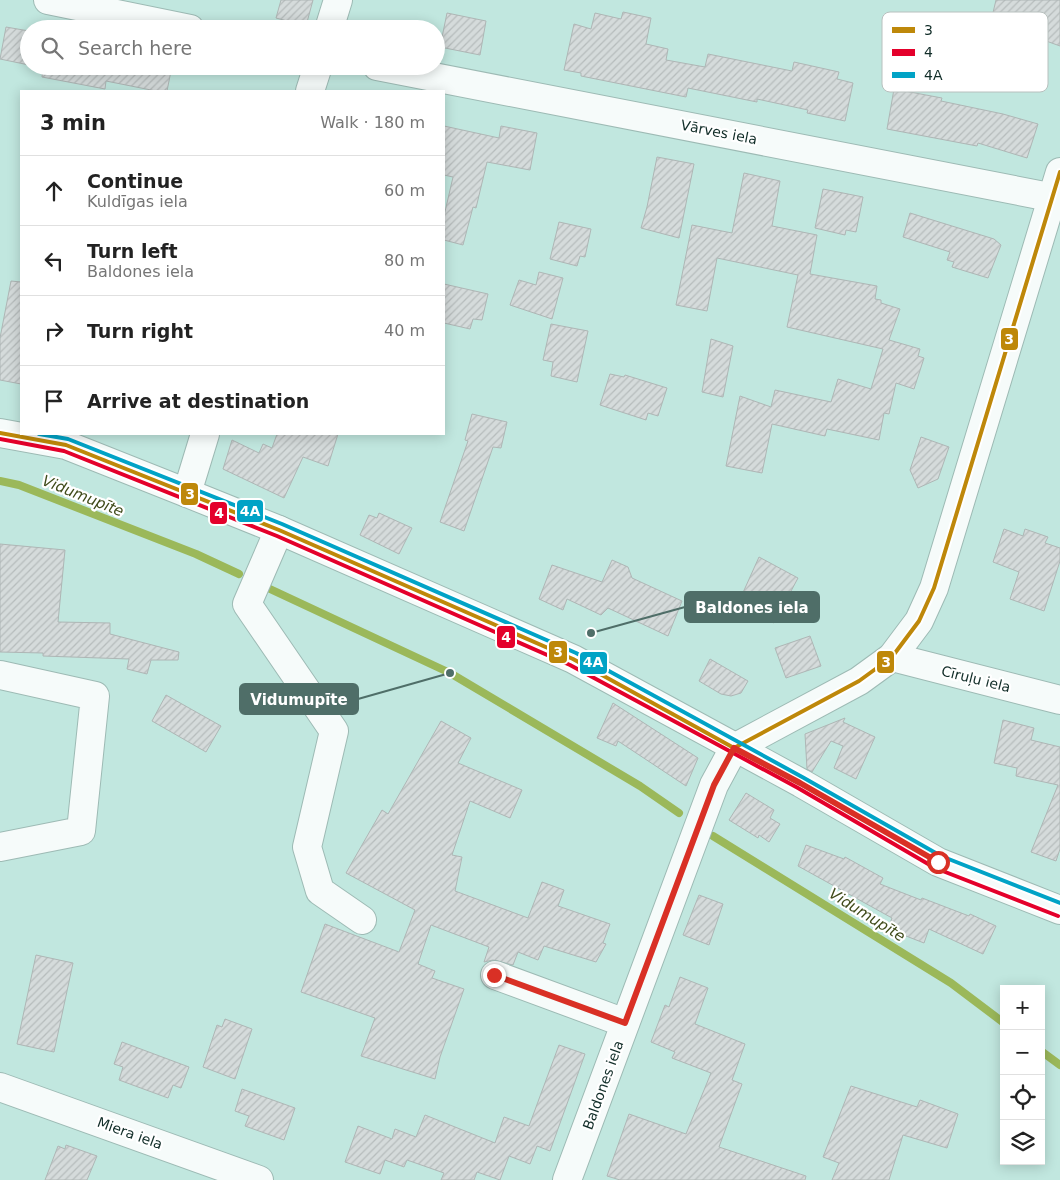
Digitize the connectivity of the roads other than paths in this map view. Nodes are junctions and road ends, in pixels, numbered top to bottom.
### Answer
1 (48, 0) edge
2 (338, 0) edge
3 (146, 20) edge
4 (332, 20) edge
5 (315, 75) edge
6 (427, 75) edge
7 (310, 90) edge
8 (1057, 189) edge
9 (0, 433) edge
10 (205, 435) edge
11 (187, 493) junction
12 (278, 530) junction
13 (892, 658) junction
14 (0, 675) edge
15 (1060, 700) edge
16 (734, 748) junction
17 (0, 847) edge
18 (1060, 910) edge
19 (362, 920) dead end
20 (494, 975) dead end
21 (625, 1023) junction
22 (0, 1087) edge
23 (259, 1180) edge
24 (568, 1180) edge

1 - 3 street
2 - 4 street
5 - 7 street
6 - 8 street, Vārves iela
8 - 13 street
9 - 11 street
10 - 11 street
11 - 12 street
12 - 16 street
12 - 19 street
13 - 15 street, Cīruļu iela
13 - 16 street
14 - 17 street
16 - 18 street
16 - 21 street, Baldones iela
20 - 21 street
21 - 24 street, Baldones iela
22 - 23 street, Miera iela

